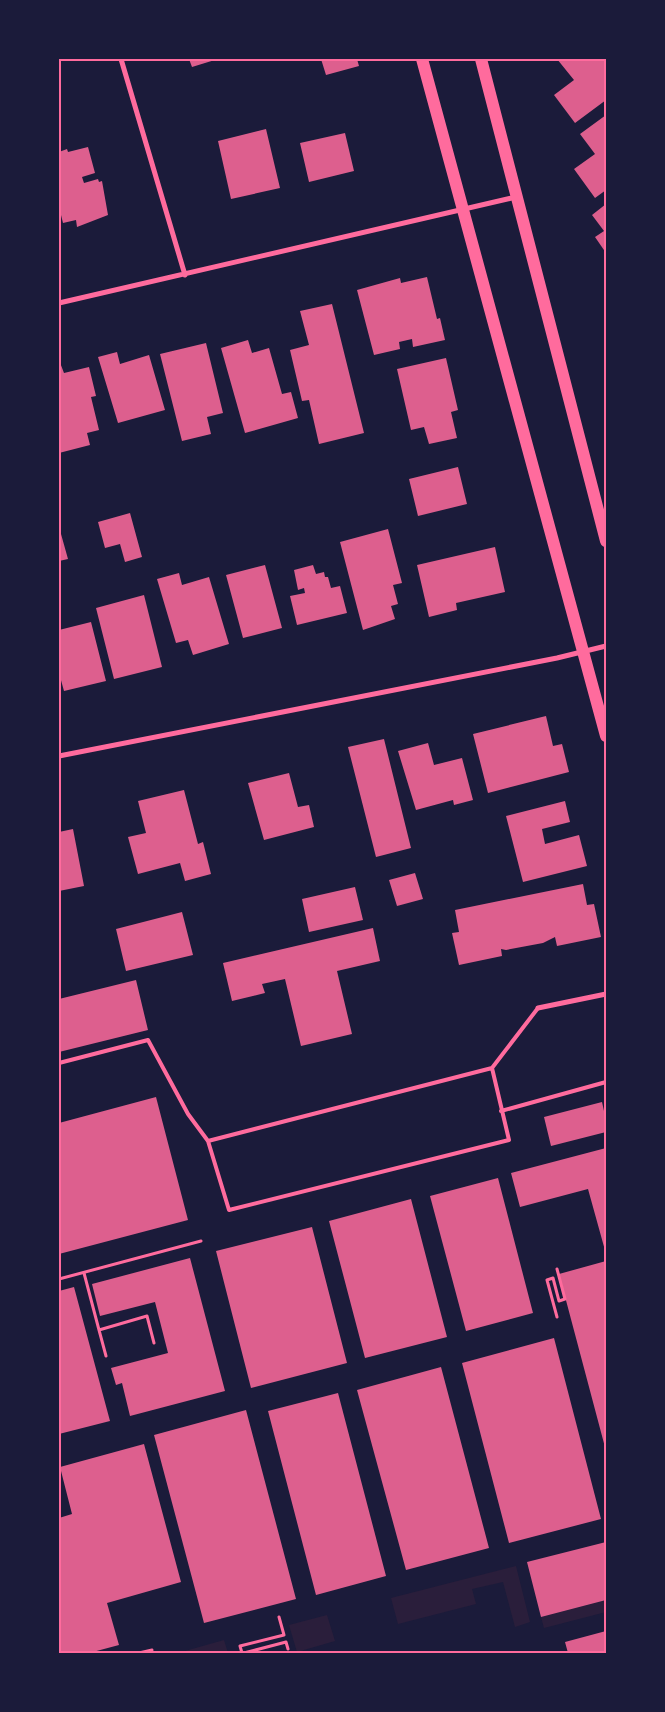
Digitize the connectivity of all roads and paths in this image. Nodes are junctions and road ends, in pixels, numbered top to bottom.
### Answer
1 (121, 59) edge
2 (422, 59) edge
3 (481, 59) edge
4 (517, 197) junction
5 (463, 210) junction
6 (185, 275) junction
7 (59, 302) edge
8 (606, 541) edge
9 (606, 646) edge
10 (582, 651) junction
11 (606, 736) edge
12 (59, 756) edge
13 (606, 994) edge
14 (538, 1008) joint
15 (59, 1063) edge
16 (492, 1068) junction
17 (606, 1082) edge
18 (501, 1111) junction
19 (208, 1141) junction
20 (202, 1241) dead end
21 (557, 1269) dead end
22 (84, 1272) junction
23 (59, 1279) edge
24 (557, 1317) dead end
25 (99, 1330) junction
26 (154, 1344) dead end
27 (106, 1356) dead end
28 (279, 1616) dead end
29 (288, 1649) dead end
30 (152, 1650) dead end
31 (139, 1653) edge
32 (243, 1653) edge

1 - 6 street
2 - 5 main road
3 - 4 main road
4 - 5 street
4 - 8 main road
5 - 6 street
5 - 10 main road
6 - 7 street
9 - 10 street
10 - 11 main road
10 - 12 street
13 - 14 street
14 - 16 lane
15 - 19 lane
16 - 18 lane
16 - 19 lane
17 - 18 lane
18 - 19 lane
20 - 22 path
21 - 24 path
22 - 23 path
22 - 25 path
25 - 26 path
25 - 27 path
28 - 32 path
29 - 32 path
30 - 31 path

